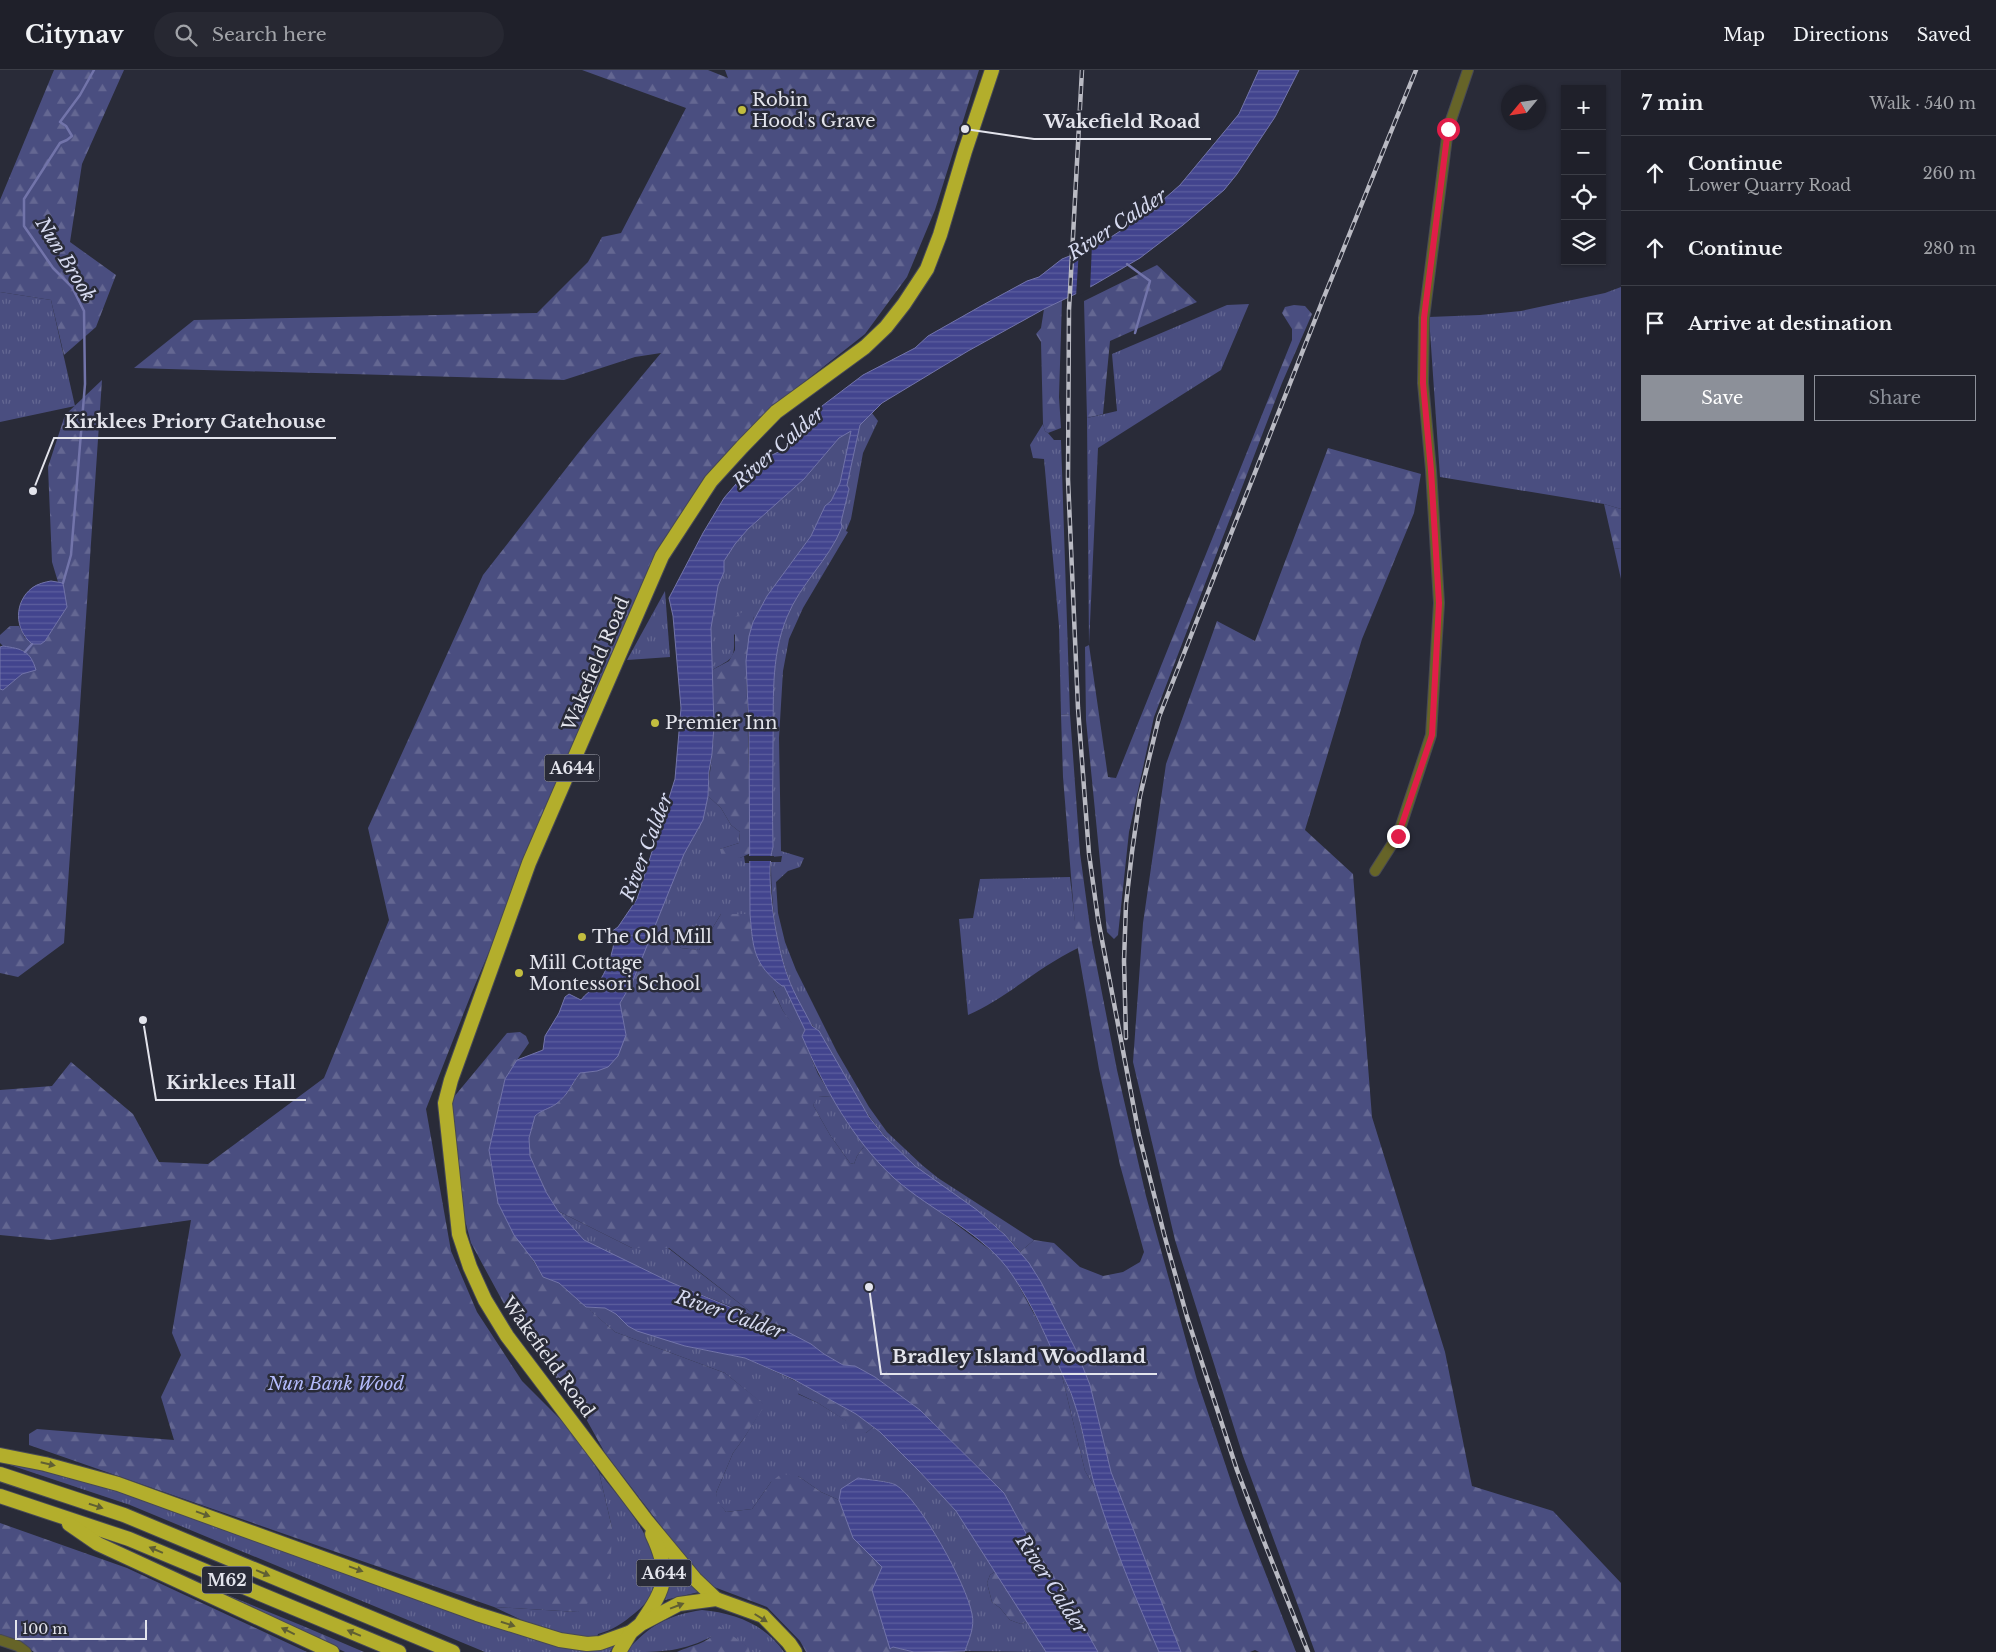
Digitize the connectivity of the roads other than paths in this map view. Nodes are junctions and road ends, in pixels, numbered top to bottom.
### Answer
1 (992, 70) edge
2 (1468, 70) edge
3 (1375, 871) dead end
4 (0, 1455) edge
5 (0, 1474) edge
6 (0, 1496) edge
7 (53, 1514) junction
8 (646, 1520) junction
9 (716, 1599) junction
10 (636, 1628) junction
11 (0, 1640) edge
12 (22, 1649) edge
13 (332, 1652) edge
14 (399, 1652) edge
15 (453, 1652) edge
16 (619, 1652) edge
17 (795, 1652) edge

1 - 8 highway, Wakefield Road / A644
2 - 3 street
4 -> 10 highway
5 -> 15 highway, M62
6 - 7 highway, M62
13 -> 7 highway
14 -> 7 highway, M62
8 - 9 highway, Wakefield Road / A644
8 - 10 highway, Wakefield Road / A644
10 -> 9 highway, A644
9 -> 17 highway, A644
10 - 16 highway, A644
11 - 12 street

